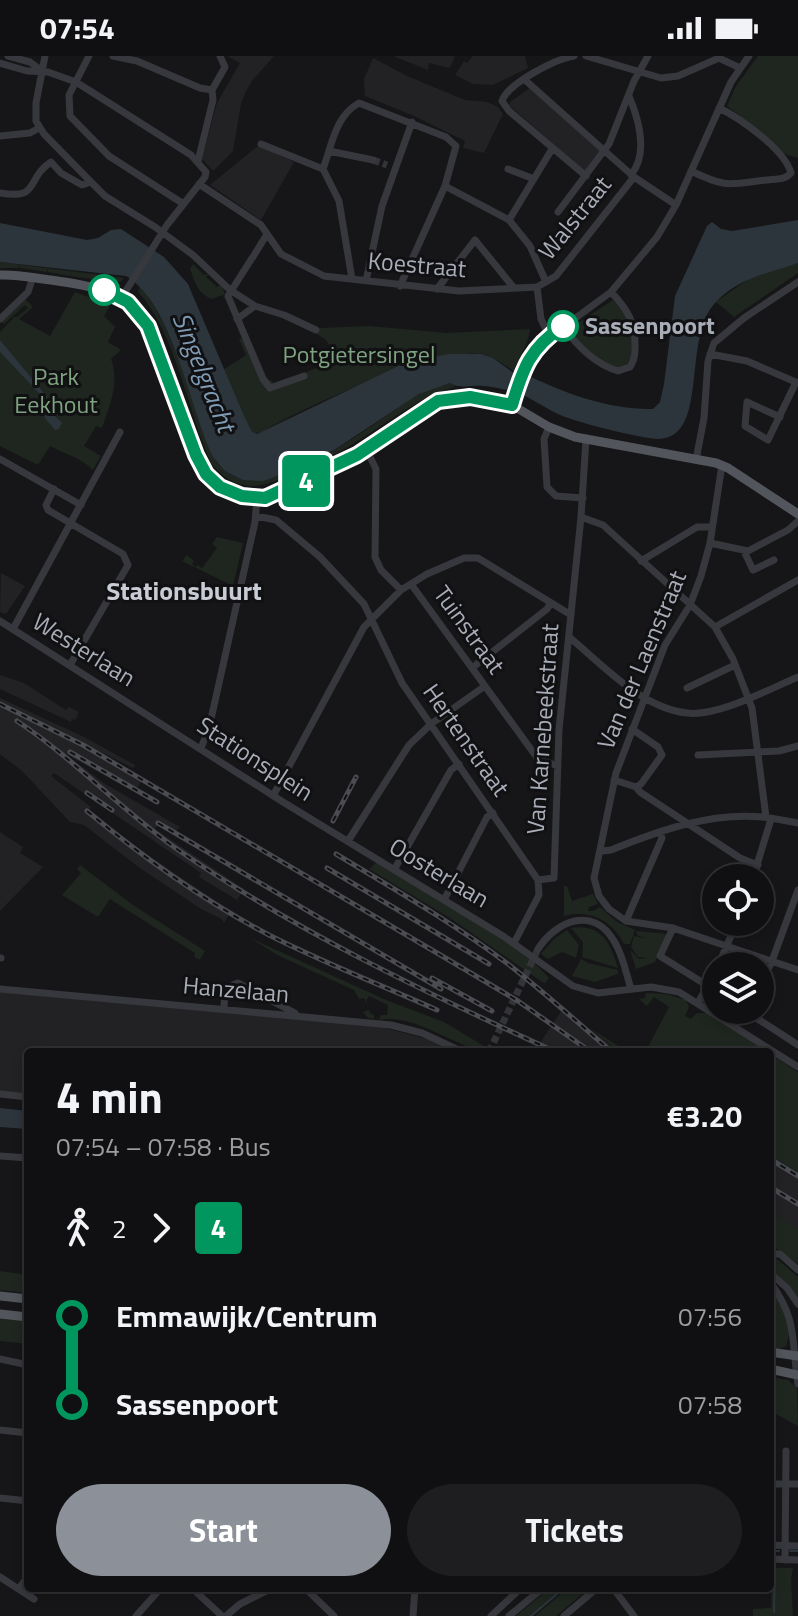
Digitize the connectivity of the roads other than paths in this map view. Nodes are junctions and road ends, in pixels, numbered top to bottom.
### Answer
1 (8, 56) edge
2 (45, 56) edge
3 (89, 56) edge
4 (113, 56) edge
5 (220, 56) edge
6 (574, 56) edge
7 (586, 56) edge
8 (648, 56) edge
9 (749, 56) edge
10 (125, 57) edge
11 (0, 63) edge
12 (17, 63) junction
13 (740, 68) junction
14 (41, 70) junction
15 (638, 73) junction
16 (525, 80) junction
17 (76, 82) junction
18 (212, 90) junction
19 (629, 96) junction
20 (719, 108) junction
21 (412, 122) junction
22 (39, 128) junction
23 (0, 136) edge
24 (261, 144) dead end
25 (552, 149) junction
26 (605, 150) junction
27 (329, 151) junction
28 (373, 160) tunnel mouth
29 (198, 161) junction
30 (323, 169) junction
31 (508, 169) dead end
32 (691, 171) junction
33 (586, 176) junction
34 (632, 176) junction
35 (534, 179) junction
36 (202, 180) junction
37 (91, 182) junction
38 (445, 186) junction
39 (0, 193) edge
40 (182, 203) junction
41 (676, 205) junction
42 (558, 212) dead end
43 (509, 220) junction
44 (162, 232) junction
45 (267, 234) junction
46 (0, 275) edge
47 (33, 277) junction
48 (352, 279) junction
49 (366, 281) junction
50 (546, 282) junction
51 (798, 282) edge
52 (400, 286) junction
53 (537, 287) junction
54 (514, 288) junction
55 (437, 289) junction
56 (230, 290) junction
57 (611, 292) junction
58 (122, 297) junction
59 (255, 306) junction
60 (0, 319) edge
61 (237, 319) junction
62 (563, 326) junction
63 (316, 330) dead end
64 (549, 336) junction
65 (710, 354) junction
66 (304, 376) dead end
67 (797, 382) edge
68 (512, 405) junction
69 (780, 417) junction
70 (549, 427) junction
71 (120, 432) dead end
72 (586, 439) junction
73 (366, 449) junction
74 (0, 459) edge
75 (696, 460) junction
76 (722, 465) junction
77 (54, 489) junction
78 (257, 498) junction
79 (583, 498) junction
80 (81, 505) junction
81 (798, 514) edge
82 (256, 516) junction
83 (581, 517) junction
84 (798, 521) edge
85 (71, 523) junction
86 (711, 527) junction
87 (710, 543) junction
88 (744, 551) junction
89 (774, 560) dead end
90 (641, 561) junction
91 (798, 580) edge
92 (411, 584) junction
93 (401, 590) junction
94 (551, 603) junction
95 (690, 605) junction
96 (571, 615) junction
97 (372, 617) junction
98 (0, 621) edge
99 (715, 627) junction
100 (13, 629) junction
101 (569, 637) junction
102 (70, 665) junction
103 (735, 665) junction
104 (472, 668) junction
105 (798, 677) edge
106 (485, 686) junction
107 (687, 688) dead end
108 (643, 698) junction
109 (749, 699) junction
110 (147, 713) joint
111 (431, 724) junction
112 (632, 729) junction
113 (798, 746) edge
114 (201, 748) junction
115 (758, 753) junction
116 (698, 755) dead end
117 (459, 764) junction
118 (558, 766) junction
119 (614, 780) junction
120 (636, 787) junction
121 (273, 796) junction
122 (493, 813) junction
123 (768, 818) junction
124 (689, 823) junction
125 (798, 823) edge
126 (660, 832) junction
127 (345, 840) junction
128 (602, 851) junction
129 (755, 864) edge
130 (758, 864) edge
131 (394, 870) junction
132 (538, 880) junction
133 (798, 890) edge
134 (444, 900) junction
135 (626, 921) junction
136 (673, 928) junction
137 (732, 936) edge
138 (514, 943) junction
139 (729, 945) junction
140 (538, 949) tunnel mouth
141 (725, 952) edge
142 (748, 952) edge
143 (774, 956) edge
144 (774, 962) edge
145 (798, 970) edge
146 (702, 982) edge
147 (0, 989) edge
148 (631, 989) junction
149 (702, 996) edge
150 (698, 1003) junction
151 (224, 1009) junction
152 (300, 1016) junction
153 (739, 1024) edge
154 (766, 1024) edge
155 (737, 1028) junction
156 (798, 1045) edge
157 (453, 1048) edge
158 (768, 1048) edge
159 (774, 1052) edge
160 (798, 1067) edge
161 (0, 1094) edge
162 (24, 1097) edge
163 (0, 1156) edge
164 (24, 1158) edge
165 (774, 1254) edge
166 (798, 1270) edge
167 (774, 1277) edge
168 (774, 1286) edge
169 (0, 1296) edge
170 (24, 1299) edge
171 (798, 1304) edge
172 (0, 1314) edge
173 (24, 1317) edge
174 (774, 1353) edge
175 (797, 1356) edge
176 (0, 1359) edge
177 (24, 1364) edge
178 (774, 1370) edge
179 (797, 1378) edge
180 (0, 1430) edge
181 (24, 1433) edge
182 (786, 1451) dead end
183 (774, 1484) edge
184 (785, 1484) junction
185 (798, 1484) edge
186 (1, 1500) edge
187 (24, 1501) edge
188 (774, 1545) edge
189 (785, 1546) junction
190 (798, 1546) edge
191 (774, 1559) edge
192 (785, 1560) junction
193 (798, 1560) edge
194 (0, 1577) edge
195 (24, 1582) edge
196 (19, 1588) junction
197 (24, 1592) edge
198 (24, 1592) edge
199 (157, 1592) edge
200 (197, 1592) edge
201 (264, 1592) edge
202 (309, 1592) edge
203 (415, 1592) edge
204 (516, 1592) edge
205 (538, 1592) edge
206 (592, 1592) edge
207 (616, 1592) edge
208 (34, 1599) dead end
209 (136, 1616) edge
210 (224, 1616) edge
211 (334, 1616) edge
212 (413, 1616) edge
213 (489, 1616) edge
214 (509, 1616) edge
215 (564, 1616) edge
216 (634, 1616) edge

1 - 12 street
2 - 14 street
3 - 17 street
4 - 10 street
5 - 18 street
6 - 16 street
7 - 15 street
8 - 15 street
9 - 13 street
10 - 18 street
11 - 12 street
12 - 14 street
13 - 15 street
13 - 20 street
14 - 17 street
14 - 22 street
15 - 19 street
16 - 25 street
16 - 26 street
17 - 29 street
17 - 40 street
18 - 29 street
19 - 26 street
19 - 34 street, Walstraat
20 - 32 street
20 - 32 street
21 - 27 street
21 - 38 street
21 - 49 street
22 - 23 street
22 - 37 street
24 - 30 street
25 - 33 street
25 - 35 street
26 - 33 street
26 - 34 street
27 - 28 street
27 - 30 street
29 - 36 street
30 - 48 street
31 - 35 street
32 - 41 street
33 - 42 street
34 - 41 street
34 - 50 street, Walstraat
35 - 43 street
36 - 40 street
36 - 45 street
37 - 39 street
37 - 44 street
38 - 43 street
38 - 52 street
40 - 44 street
41 - 57 street
43 - 50 street
44 - 56 street
44 - 58 street
45 - 48 street, Koestraat
45 - 56 street
46 - 47 main road
47 - 58 main road
47 - 60 street
48 - 49 street, Koestraat
49 - 52 street, Koestraat
50 - 53 street, Walstraat
51 - 65 street
52 - 55 street, Koestraat
53 - 54 street, Koestraat
53 - 64 street
54 - 55 street, Koestraat
54 - 55 street
56 - 59 street
56 - 61 street
57 - 62 street
57 - 62 street
58 - 78 main road
59 - 61 street
59 - 63 street
61 - 66 street
62 - 64 street
64 - 68 street
65 - 67 street
65 - 75 street
67 - 69 street
68 - 70 main road
68 - 73 main road
69 - 69 street
70 - 72 main road
70 - 79 street
71 - 80 street
72 - 75 main road
72 - 79 street, Van Karnebeekstraat
73 - 78 main road
73 - 93 street
74 - 77 street
75 - 76 main road
76 - 81 main road
76 - 86 street, Van der Laenstraat
77 - 80 street
77 - 85 street
78 - 82 street
79 - 83 street, Van Karnebeekstraat
80 - 85 street
82 - 97 street, Hertenstraat
82 - 114 street
83 - 90 street
83 - 96 street, Van Karnebeekstraat
84 - 88 street
85 - 100 street
85 - 102 street
86 - 87 street, Van der Laenstraat
86 - 90 street
87 - 88 street
87 - 95 street, Van der Laenstraat
88 - 89 street
90 - 95 street
91 - 99 street
92 - 93 street
92 - 94 street
92 - 104 street, Tuinstraat
93 - 97 street
94 - 96 street
94 - 104 street
95 - 99 street
95 - 108 street, Van der Laenstraat
96 - 101 street, Van Karnebeekstraat
97 - 111 street, Hertenstraat
97 - 121 street
98 - 100 street, Westerlaan
99 - 103 street
100 - 102 street, Westerlaan
101 - 108 street
101 - 118 street, Van Karnebeekstraat
102 - 110 street, Westerlaan
103 - 107 street
103 - 109 street
104 - 106 street, Tuinstraat
105 - 109 street
106 - 111 street
106 - 118 street, Tuinstraat
108 - 109 street
108 - 112 street, Van der Laenstraat
109 - 115 street
110 - 114 street, Stationsplein
111 - 117 street, Hertenstraat
111 - 127 street
112 - 119 street, Van der Laenstraat
112 - 120 street
113 - 115 street
114 - 121 street, Stationsplein
115 - 116 street
115 - 123 street
117 - 122 street, Hertenstraat
117 - 131 street
118 - 132 street, Van Karnebeekstraat
119 - 120 street
119 - 128 street, Van der Laenstraat
120 - 124 street
121 - 127 street, Stationsplein
122 - 132 street, Hertenstraat
122 - 134 street
123 - 124 street
123 - 125 street
123 - 130 street
124 - 126 street
124 - 129 street
126 - 128 street
126 - 135 street
127 - 131 street, Oosterlaan
128 - 135 street, Van der Laenstraat
131 - 134 street, Oosterlaan
132 - 138 street
133 - 143 street
134 - 138 street, Oosterlaan
135 - 136 street
136 - 139 street
136 - 146 street
137 - 139 street
138 - 148 street, Oosterlaan
139 - 141 street
139 - 142 street
140 - 148 street
144 - 145 street
147 - 151 street, Hanzelaan
148 - 150 street, Oosterlaan
149 - 150 street
150 - 155 street, Oosterlaan
151 - 152 street, Hanzelaan
151 - 152 street
152 - 157 street, Hanzelaan
153 - 155 street
154 - 156 street
155 - 158 street, Oosterlaan
159 - 160 street, Oosterlaan
161 - 162 street
163 - 164 street
165 - 166 street
167 - 171 street
168 - 175 street
169 - 170 main road
172 - 173 main road
174 - 175 main road
175 - 179 street
176 - 177 street
178 - 179 main road
180 - 181 street
182 - 184 street
183 - 184 street
184 - 185 street
184 - 189 street
186 - 187 street
188 - 189 street
189 - 190 street
189 - 192 street
191 - 192 street
192 - 193 street
194 - 196 street
195 - 196 street
196 - 198 street
197 - 208 street
199 - 209 street
200 - 210 street
201 - 210 street
202 - 211 street
203 - 212 street
204 - 213 street
205 - 214 street
206 - 215 street
207 - 216 street

